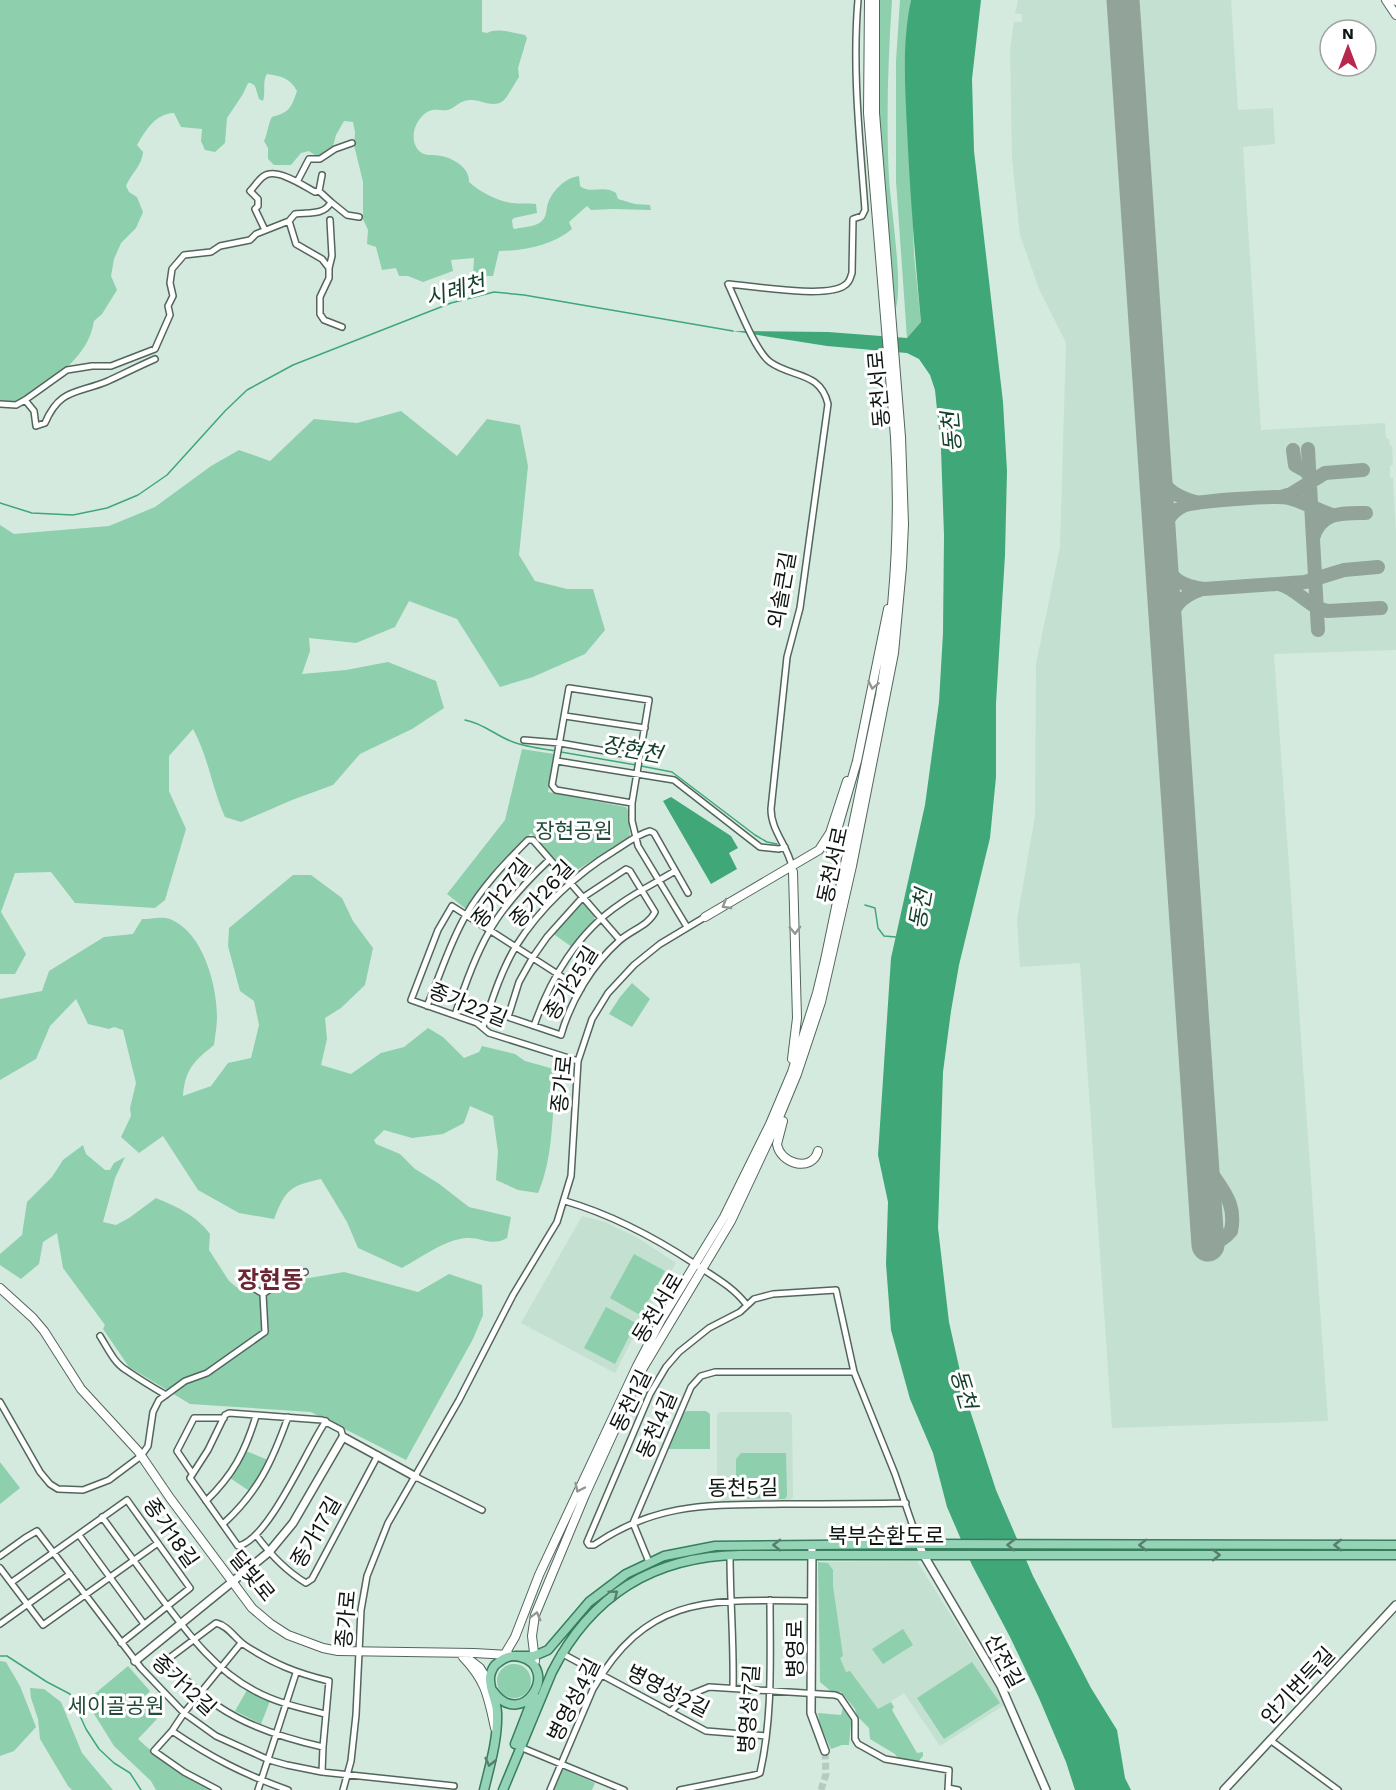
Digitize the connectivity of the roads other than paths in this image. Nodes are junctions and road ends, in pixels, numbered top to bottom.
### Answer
1 (858, 0) edge
2 (869, 0) edge
3 (875, 0) edge
4 (1386, 0) edge
5 (1396, 15) edge
6 (352, 143) dead end
7 (322, 175) dead end
8 (297, 182) junction
9 (319, 191) junction
10 (331, 202) junction
11 (359, 217) dead end
12 (330, 220) dead end
13 (289, 221) junction
14 (266, 230) junction
15 (329, 268) junction
16 (888, 322) junction
17 (342, 327) dead end
18 (155, 359) dead end
19 (893, 380) junction
20 (26, 400) junction
21 (0, 404) edge
22 (896, 566) junction
23 (867, 714) junction
24 (565, 716) junction
25 (645, 728) junction
26 (524, 740) dead end
27 (559, 745) junction
28 (557, 759) junction
29 (640, 759) junction
30 (638, 773) junction
31 (632, 803) junction
32 (635, 838) junction
33 (785, 847) junction
34 (831, 851) dead end
35 (549, 860) junction
36 (795, 867) junction
37 (675, 871) junction
38 (659, 881) junction
39 (571, 882) junction
40 (641, 891) junction
41 (688, 892) dead end
42 (582, 898) junction
43 (466, 915) junction
44 (705, 917) joint
45 (600, 919) junction
46 (687, 927) junction
47 (489, 930) junction
48 (620, 940) junction
49 (516, 947) junction
50 (532, 957) junction
51 (557, 972) junction
52 (581, 989) junction
53 (427, 1006) junction
54 (455, 1015) junction
55 (534, 1026) junction
56 (483, 1027) junction
57 (578, 1061) junction
58 (797, 1074) junction
59 (784, 1090) junction
60 (818, 1151) dead end
61 (565, 1201) junction
62 (699, 1267) junction
63 (305, 1272) dead end
64 (244, 1278) dead end
65 (0, 1288) edge
66 (263, 1294) junction
67 (746, 1304) junction
68 (100, 1336) dead end
69 (854, 1372) junction
70 (166, 1395) junction
71 (0, 1402) edge
72 (224, 1416) junction
73 (256, 1416) junction
74 (288, 1418) junction
75 (326, 1421) junction
76 (343, 1437) junction
77 (378, 1455) junction
78 (141, 1456) junction
79 (192, 1473) junction
80 (416, 1477) junction
81 (206, 1501) junction
82 (906, 1503) junction
83 (482, 1510) dead end
84 (102, 1517) junction
85 (633, 1523) junction
86 (223, 1524) junction
87 (78, 1535) junction
88 (256, 1535) junction
89 (158, 1543) junction
90 (919, 1544) junction
91 (589, 1545) joint
92 (1396, 1545) edge
93 (812, 1550) junction
94 (1071, 1550) junction
95 (268, 1552) junction
96 (53, 1554) junction
97 (923, 1554) junction
98 (729, 1555) junction
99 (0, 1556) edge
100 (1396, 1556) edge
101 (134, 1560) junction
102 (649, 1562) junction
103 (0, 1568) edge
104 (70, 1574) junction
105 (110, 1577) junction
106 (12, 1582) junction
107 (232, 1583) junction
108 (86, 1595) junction
109 (730, 1600) junction
110 (770, 1600) junction
111 (812, 1601) junction
112 (28, 1605) junction
113 (1396, 1605) edge
114 (167, 1606) junction
115 (0, 1624) edge
116 (144, 1624) junction
117 (181, 1624) junction
118 (194, 1640) junction
119 (120, 1643) junction
120 (241, 1643) junction
121 (360, 1653) junction
122 (451, 1653) junction
123 (561, 1653) junction
124 (516, 1656) junction
125 (534, 1656) junction
126 (463, 1657) junction
127 (503, 1657) junction
128 (135, 1661) junction
129 (220, 1668) junction
130 (552, 1672) junction
131 (296, 1673) junction
132 (538, 1674) junction
133 (601, 1675) junction
134 (733, 1687) junction
135 (491, 1688) junction
136 (770, 1690) junction
137 (201, 1692) junction
138 (812, 1693) junction
139 (534, 1694) junction
140 (286, 1704) junction
141 (670, 1712) junction
142 (184, 1713) junction
143 (325, 1714) junction
144 (172, 1731) junction
145 (496, 1734) junction
146 (277, 1736) junction
147 (766, 1736) junction
148 (1270, 1740) junction
149 (323, 1747) junction
150 (520, 1747) junction
151 (825, 1751) tunnel mouth
152 (269, 1760) junction
153 (561, 1764) junction
154 (322, 1772) junction
155 (348, 1775) junction
156 (261, 1780) junction
157 (454, 1786) dead end
158 (948, 1789) edge
159 (218, 1790) edge
160 (258, 1790) edge
161 (288, 1790) edge
162 (343, 1790) edge
163 (484, 1790) edge
164 (501, 1790) edge
165 (550, 1790) edge
166 (624, 1790) edge
167 (680, 1790) edge
168 (958, 1790) edge
169 (1046, 1790) edge
170 (1224, 1790) edge
171 (1338, 1790) edge

1 - 33 street, 외솔큰길
2 - 16 main road, 동천서로
3 - 16 main road, 동천서로
4 - 5 main road
6 - 8 street
7 - 9 street
8 - 9 street
8 - 14 street
9 - 10 street
10 - 11 street
10 - 13 street
12 - 15 street
13 - 14 street
13 - 15 street
14 - 20 street
15 - 17 street
16 - 19 main road, 동천서로
18 - 20 street
19 - 22 main road, 동천서로
19 - 58 main road, 동천서로
20 - 21 street
22 -> 23 main road
22 - 59 main road, 동천서로
23 - 34 main road
23 - 36 main road
24 - 25 street
24 - 25 street
24 - 27 street
25 - 29 street
26 - 27 street
27 - 28 street
27 - 29 street
28 - 30 street
28 - 31 street
29 - 30 street
30 - 31 street
30 - 33 street
31 - 32 street
32 - 37 street
32 - 38 street
32 - 39 street, 종가26길
33 - 36 street, 외솔큰길
35 - 39 street
35 - 43 street
35 - 47 street, 종가27길
36 -> 44 main road
36 -> 59 main road
37 - 38 street, 종가25길
37 - 41 street
38 - 40 street, 종가25길
38 - 46 street
39 - 42 street
39 - 49 street, 종가26길
40 - 42 street, 종가25길
40 - 45 street, 종가25길
40 - 48 street, 종가25길
42 - 45 street
42 - 50 street, 종가25길
43 - 47 street
43 - 53 street
43 - 53 street, 종가22길
44 - 46 street, 종가로
45 - 48 street
45 - 51 street, 종가25길
46 - 57 street, 종가로
47 - 49 street
47 - 54 street, 종가27길
48 - 52 street, 종가25길
49 - 50 street
49 - 56 street, 종가26길
50 - 51 street
50 - 55 street, 종가25길
51 - 52 street
51 - 55 street, 종가25길
52 - 55 street, 종가25길
53 - 54 street, 종가22길
54 - 56 street, 종가22길
56 - 57 street, 종가22길
57 - 61 street, 종가로
58 - 60 main road
58 - 62 main road, 동천서로
59 - 62 main road, 동천서로
61 - 62 street
61 - 80 street, 종가로
62 - 67 street
125 -> 62 main road, 동천서로
62 -> 127 main road, 동천서로
63 - 66 street
64 - 66 street
65 - 78 main road, 달빛로
66 - 70 street
67 - 69 street, 동천1길
67 - 91 street, 동천1길
68 - 70 street
69 - 82 street
69 - 85 street, 동천4길
70 - 78 street
71 - 78 street
72 - 73 street
72 - 79 street
72 - 79 street
73 - 74 street
73 - 81 street
74 - 75 street
74 - 86 street
75 - 76 street
75 - 88 street
76 - 77 street
76 - 95 street, 종가17길
77 - 80 street
77 - 95 street, 종가17길
78 - 107 main road, 달빛로
79 - 81 street
80 - 83 street
80 - 121 street, 종가로
81 - 86 street
82 - 85 street, 동천5길
82 - 90 street
84 - 87 street, 종가18길
84 - 89 street, 종가18길
84 - 101 street
85 - 91 street, 동천5길
85 - 102 street
86 - 88 street
87 - 96 street, 종가18길
87 - 105 street
88 - 95 street
89 - 101 street
89 - 114 street, 종가18길
90 - 93 main road, 북부순환도로
94 -> 90 main road, 북부순환도로
90 - 97 street, 산전길
92 -> 94 main road, 북부순환도로
93 - 97 main road, 북부순환도로
93 - 98 main road, 북부순환도로
93 -> 102 main road, 북부순환도로
93 - 111 street, 병영로
94 - 97 main road, 북부순환도로
94 -> 100 main road, 북부순환도로
95 - 107 street, 종가17길
96 - 99 street, 종가12길
96 - 104 street, 종가12길
96 - 106 street
97 - 169 street, 산전길
98 - 109 street
123 -> 98 main road, 북부순환도로
101 - 105 street
101 - 114 street
102 - 125 main road, 북부순환도로
103 - 106 street
104 - 108 street, 종가12길
104 - 112 street
105 - 108 street
105 - 116 street
106 - 112 street
107 - 117 street, 종가17길
107 - 121 main road, 달빛로
108 - 112 street
108 - 119 street, 종가12길
109 - 110 street, 병영성4길
109 - 133 street, 병영성4길
109 - 134 street
110 - 111 street, 병영성4길
110 - 136 street, 병영성7길
111 - 138 street, 병영로
112 - 115 street
113 - 148 street, 안기번득길
114 - 116 street, 종가18길
114 - 117 street
116 - 119 street, 종가18길
117 - 118 street
117 - 128 street, 종가17길
118 - 120 street
118 - 129 street
118 - 137 street
119 - 128 street, 종가12길
120 - 129 street
120 - 131 street
121 - 122 main road, 달빛로
121 - 155 street, 종가로
122 - 126 main road, 달빛로
122 - 127 main road, 달빛로
123 - 130 main road, 북부순환도로
123 - 133 street, 병영성2길
124 - 125 main road
124 - 127 main road
124 - 132 main road
125 - 132 main road, 동천서로
126 - 135 main road, 달빛로
126 - 145 main road
127 - 135 main road
128 - 142 street, 종가12길
129 - 137 street
129 - 140 street
130 - 139 main road
130 - 150 main road, 북부순환도로
131 - 140 street
131 - 143 street
132 - 139 main road
133 - 141 street, 병영성2길
133 - 153 street, 병영성4길
134 - 136 street
134 - 141 street
135 - 139 main road
135 - 145 main road
136 - 138 street
136 - 147 street, 병영성7길
137 - 142 street
137 - 146 street
138 - 151 street, 병영로
138 - 158 street
139 - 164 main road, 북부순환도로
140 - 143 street
140 - 146 street
141 - 147 street, 병영성2길
142 - 144 street
142 - 152 street, 종가12길
143 - 149 street
144 - 156 street
144 - 159 street
145 -> 163 main road
146 - 149 street
146 - 152 street
147 - 167 street, 병영성7길
148 - 170 street, 안기번득길
148 - 171 street
149 - 154 street
150 - 153 street
150 - 164 main road, 북부순환도로
152 - 154 street, 종가12길
152 - 156 street
153 - 165 street, 병영성4길
153 - 166 street
154 - 155 street, 종가12길
155 - 157 street
155 - 162 street, 종가로
156 - 160 street
156 - 161 street
158 - 168 street

